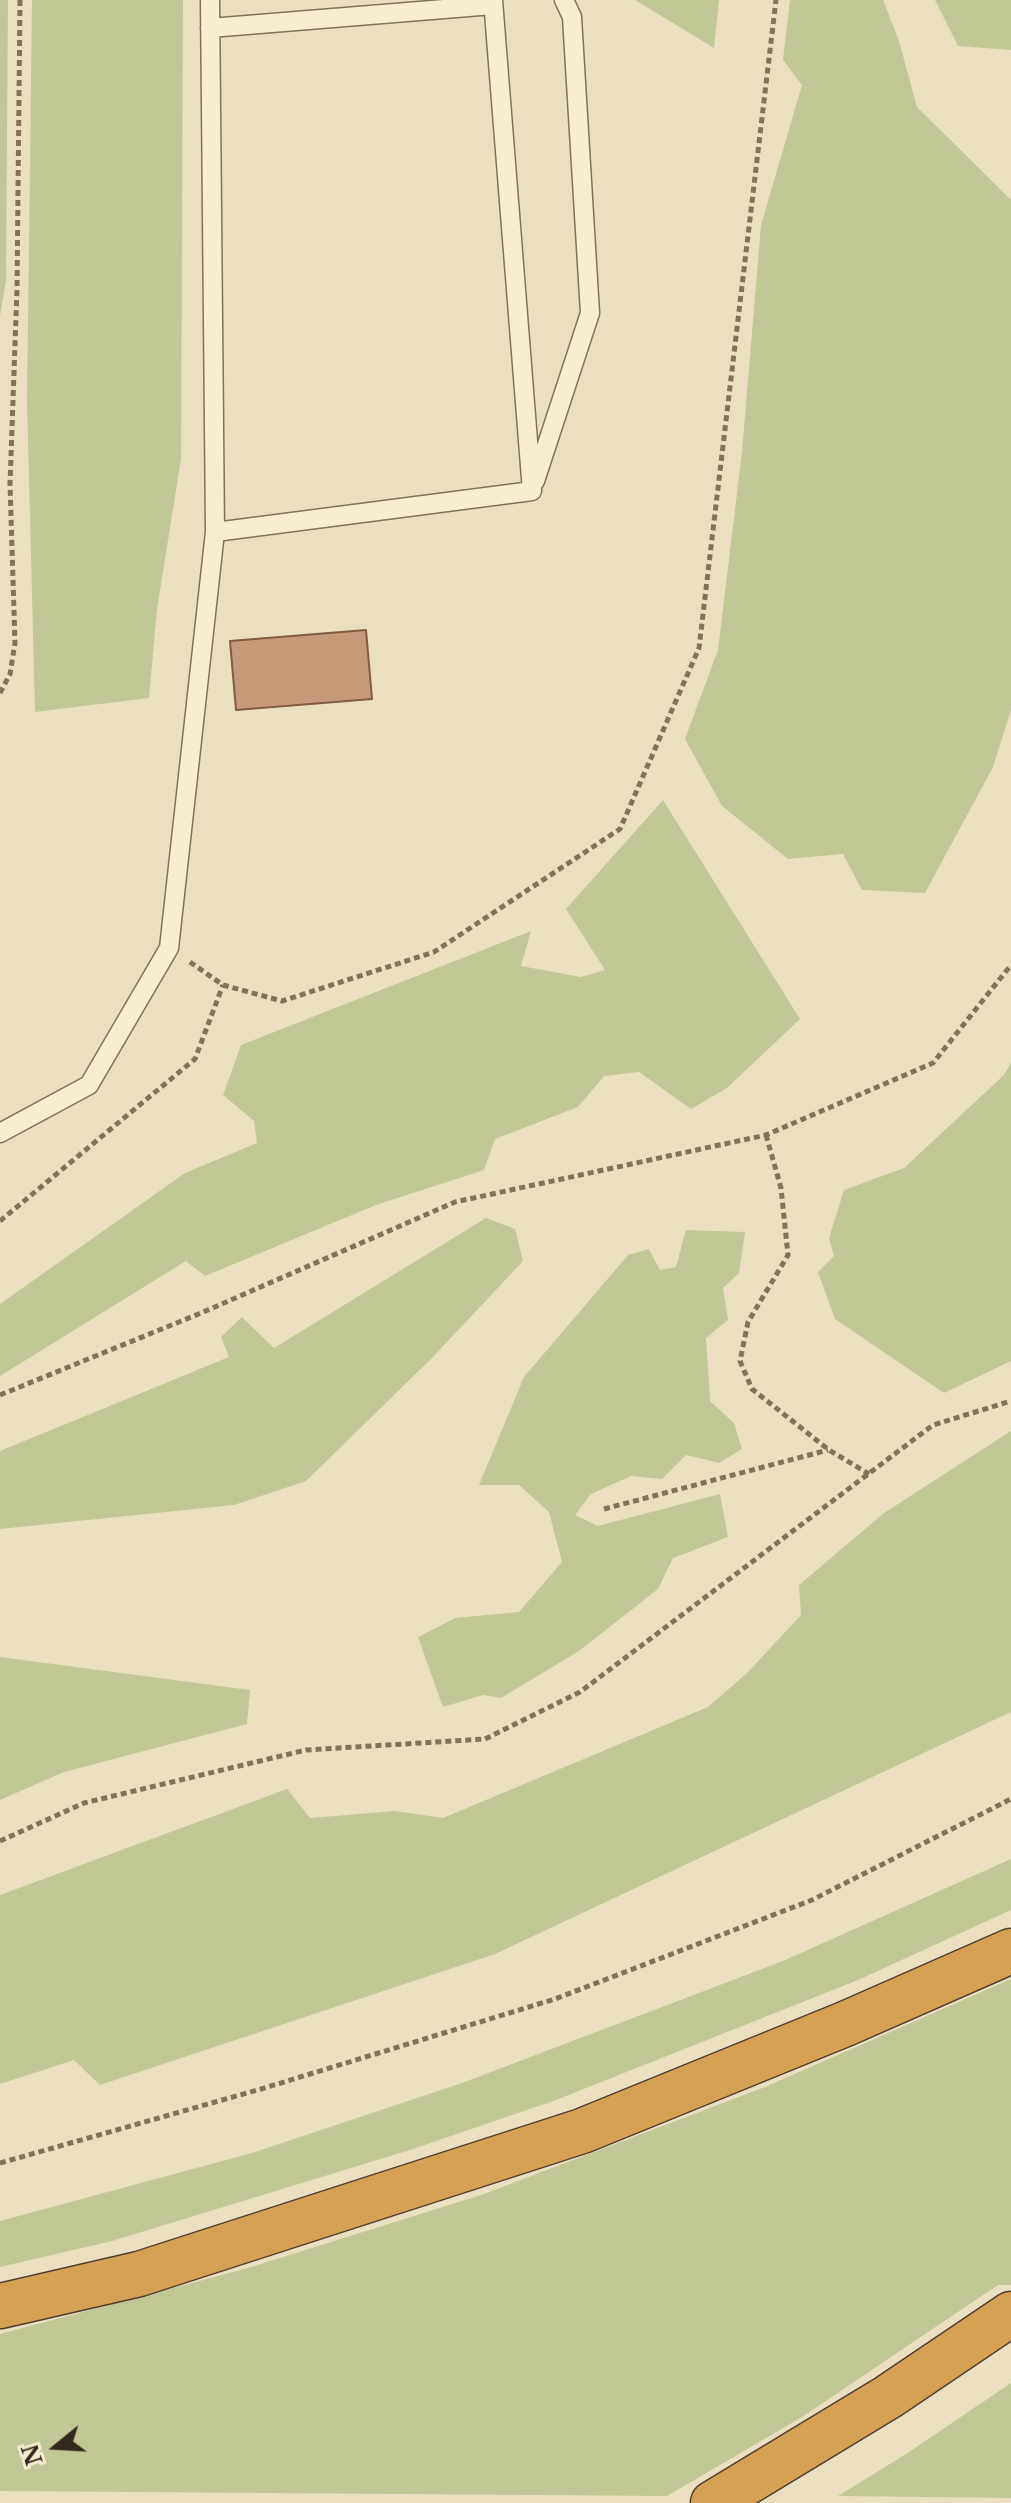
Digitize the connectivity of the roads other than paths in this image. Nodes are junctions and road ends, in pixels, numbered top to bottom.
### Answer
1 (210, 0) edge
2 (564, 0) edge
3 (493, 3) edge
4 (210, 28) junction
5 (532, 491) junction
6 (215, 532) junction
7 (0, 1133) edge
8 (1011, 1951) edge
9 (0, 2306) edge
10 (1011, 2314) edge
11 (713, 2503) edge

1 - 4 lane
2 - 5 lane
3 - 4 lane
3 - 5 lane
4 - 6 lane
5 - 6 lane
6 - 7 lane
8 - 9 highway
10 - 11 highway

